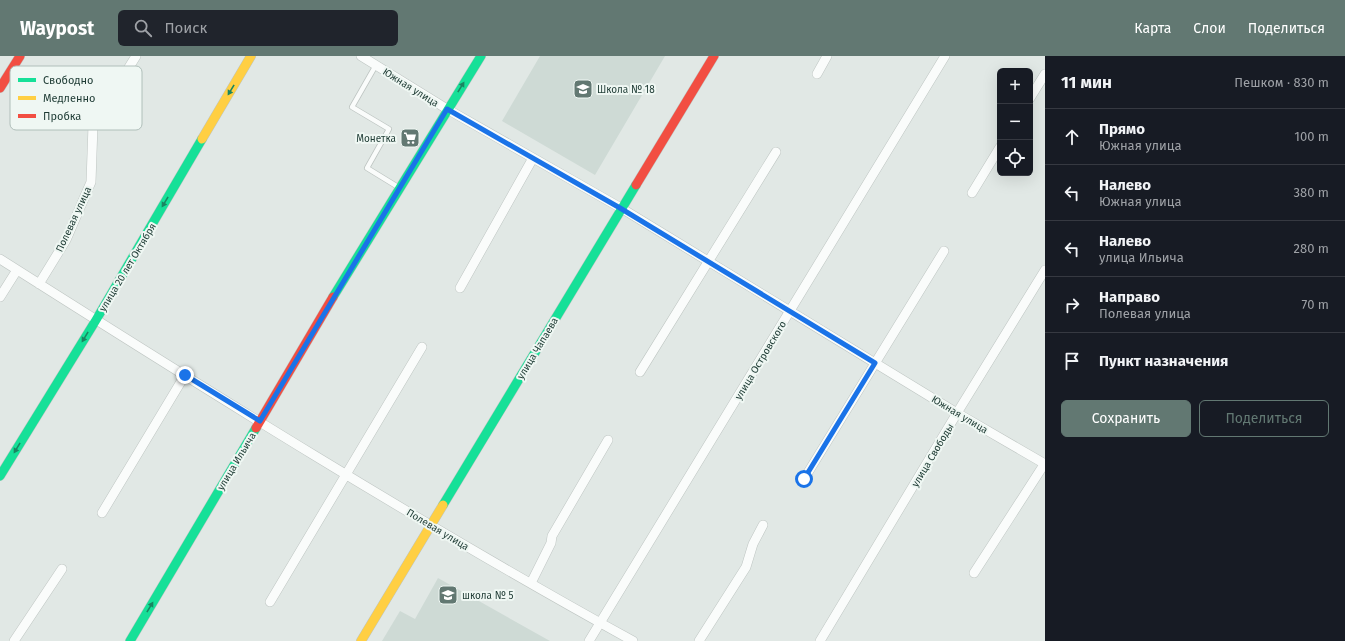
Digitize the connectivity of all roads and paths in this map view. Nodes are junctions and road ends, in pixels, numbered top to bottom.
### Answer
1 (20, 56) edge
2 (136, 56) edge
3 (251, 56) edge
4 (361, 56) edge
5 (481, 56) edge
6 (714, 56) edge
7 (828, 56) edge
8 (945, 56) edge
9 (374, 61) edge
10 (14, 66) edge
11 (130, 66) edge
12 (10, 72) edge
13 (817, 74) dead end
14 (1045, 74) edge
15 (0, 88) edge
16 (1033, 93) edge
17 (447, 109) junction
18 (93, 130) edge
19 (776, 152) dead end
20 (997, 152) edge
21 (533, 158) junction
22 (400, 188) junction
23 (972, 193) dead end
24 (620, 208) junction
25 (944, 251) dead end
26 (0, 259) edge
27 (708, 261) junction
28 (17, 270) junction
29 (1045, 270) edge
30 (39, 284) junction
31 (460, 288) dead end
32 (0, 296) edge
33 (790, 311) junction
34 (96, 320) junction
35 (422, 347) dead end
36 (875, 363) junction
37 (640, 372) dead end
38 (185, 375) junction
39 (957, 413) junction
40 (260, 421) junction
41 (608, 440) dead end
42 (1045, 463) edge
43 (347, 474) junction
44 (0, 476) edge
45 (804, 479) dead end
46 (102, 513) dead end
47 (763, 525) dead end
48 (432, 526) junction
49 (62, 569) dead end
50 (974, 573) dead end
51 (531, 583) junction
52 (270, 602) dead end
53 (600, 623) junction
54 (14, 641) edge
55 (130, 641) edge
56 (361, 641) edge
57 (589, 641) edge
58 (633, 641) edge
59 (699, 641) edge
60 (820, 641) edge

1 - 10 main road
2 - 11 street, Полевая улица
3 -> 34 main road, улица 20 лет Октября
4 - 9 street, Южная улица
17 -> 5 main road, улица Ильича
6 - 24 main road, улица Чапаева
7 - 13 street
8 - 33 street, улица Островского
9 - 17 street, Южная улица
9 - 22 lane
12 - 15 main road
14 - 16 street
17 - 21 street, Южная улица
17 - 22 main road, улица Ильича
18 - 30 street, Полевая улица
19 - 27 street
20 - 23 street
21 - 24 street, Южная улица
21 - 31 street
22 - 40 main road, улица Ильича
24 - 27 street, Южная улица
24 - 48 main road, улица Чапаева
25 - 36 street
26 - 28 street, Полевая улица
27 - 33 street, Южная улица
27 - 37 street
28 - 30 street, Полевая улица
28 - 32 street
29 - 39 street, улица Свободы
30 - 34 street, Полевая улица
33 - 36 street, Южная улица
33 - 53 street, улица Островского
34 - 38 street, Полевая улица
34 -> 44 main road, улица 20 лет Октября
35 - 43 street
36 - 39 street, Южная улица
36 - 45 street
38 - 40 street, Полевая улица
38 - 46 street
39 - 42 street, Южная улица
39 - 60 street, улица Свободы
40 - 43 street, Полевая улица
55 -> 40 main road, улица Ильича
41 - 51 street
42 - 50 street, Южная улица
43 - 48 street, Полевая улица
43 - 52 street
47 - 59 street
48 - 51 street, Полевая улица
48 - 56 main road, улица Чапаева
49 - 54 street
51 - 53 street, Полевая улица
53 - 57 street
53 - 58 street, Полевая улица

